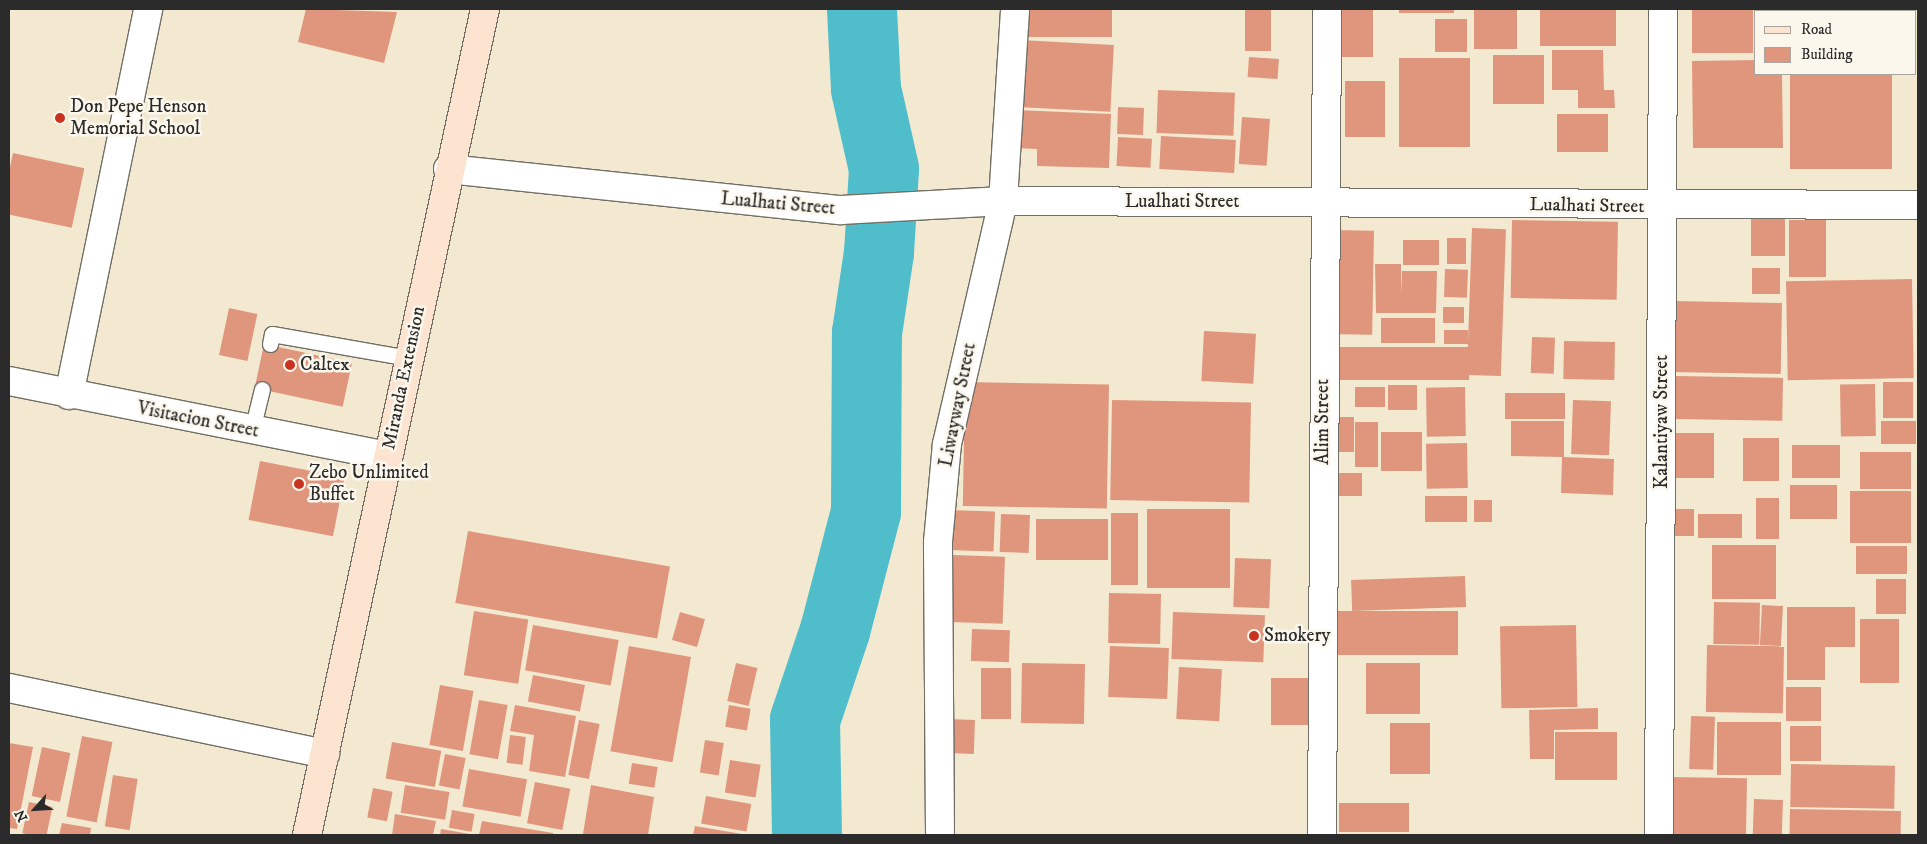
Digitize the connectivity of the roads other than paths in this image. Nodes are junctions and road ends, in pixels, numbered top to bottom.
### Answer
1 (148, 9) edge
2 (485, 9) edge
3 (1014, 9) edge
4 (1327, 9) edge
5 (1663, 9) edge
6 (448, 169) junction
7 (1003, 201) junction
8 (1324, 203) junction
9 (1918, 204) edge
10 (1664, 207) junction
11 (270, 344) dead end
12 (408, 358) junction
13 (9, 381) edge
14 (262, 389) dead end
15 (69, 395) junction
16 (252, 430) junction
17 (388, 456) junction
18 (9, 688) edge
19 (325, 754) junction
20 (306, 835) edge
21 (940, 835) edge
22 (1322, 835) edge
23 (1659, 835) edge

1 - 15 street
2 - 6 main road, Miranda Extension
3 - 7 street, Liwayway Street
4 - 8 street, Alim Street
5 - 10 street, Kalantiyaw Street
6 - 7 street, Lualhati Street
6 - 12 main road, Miranda Extension
7 - 8 street, Lualhati Street
7 - 21 street, Liwayway Street
8 - 10 street, Lualhati Street
8 - 22 street, Alim Street
9 - 10 street, Lualhati Street
10 - 23 street, Kalantiyaw Street
11 - 12 lane
12 - 17 main road, Miranda Extension
13 - 15 street, Visitacion Street
14 - 16 lane
15 - 16 street, Visitacion Street
16 - 17 street, Visitacion Street
17 - 19 main road, Miranda Extension
18 - 19 street
19 - 20 main road, Miranda Extension

